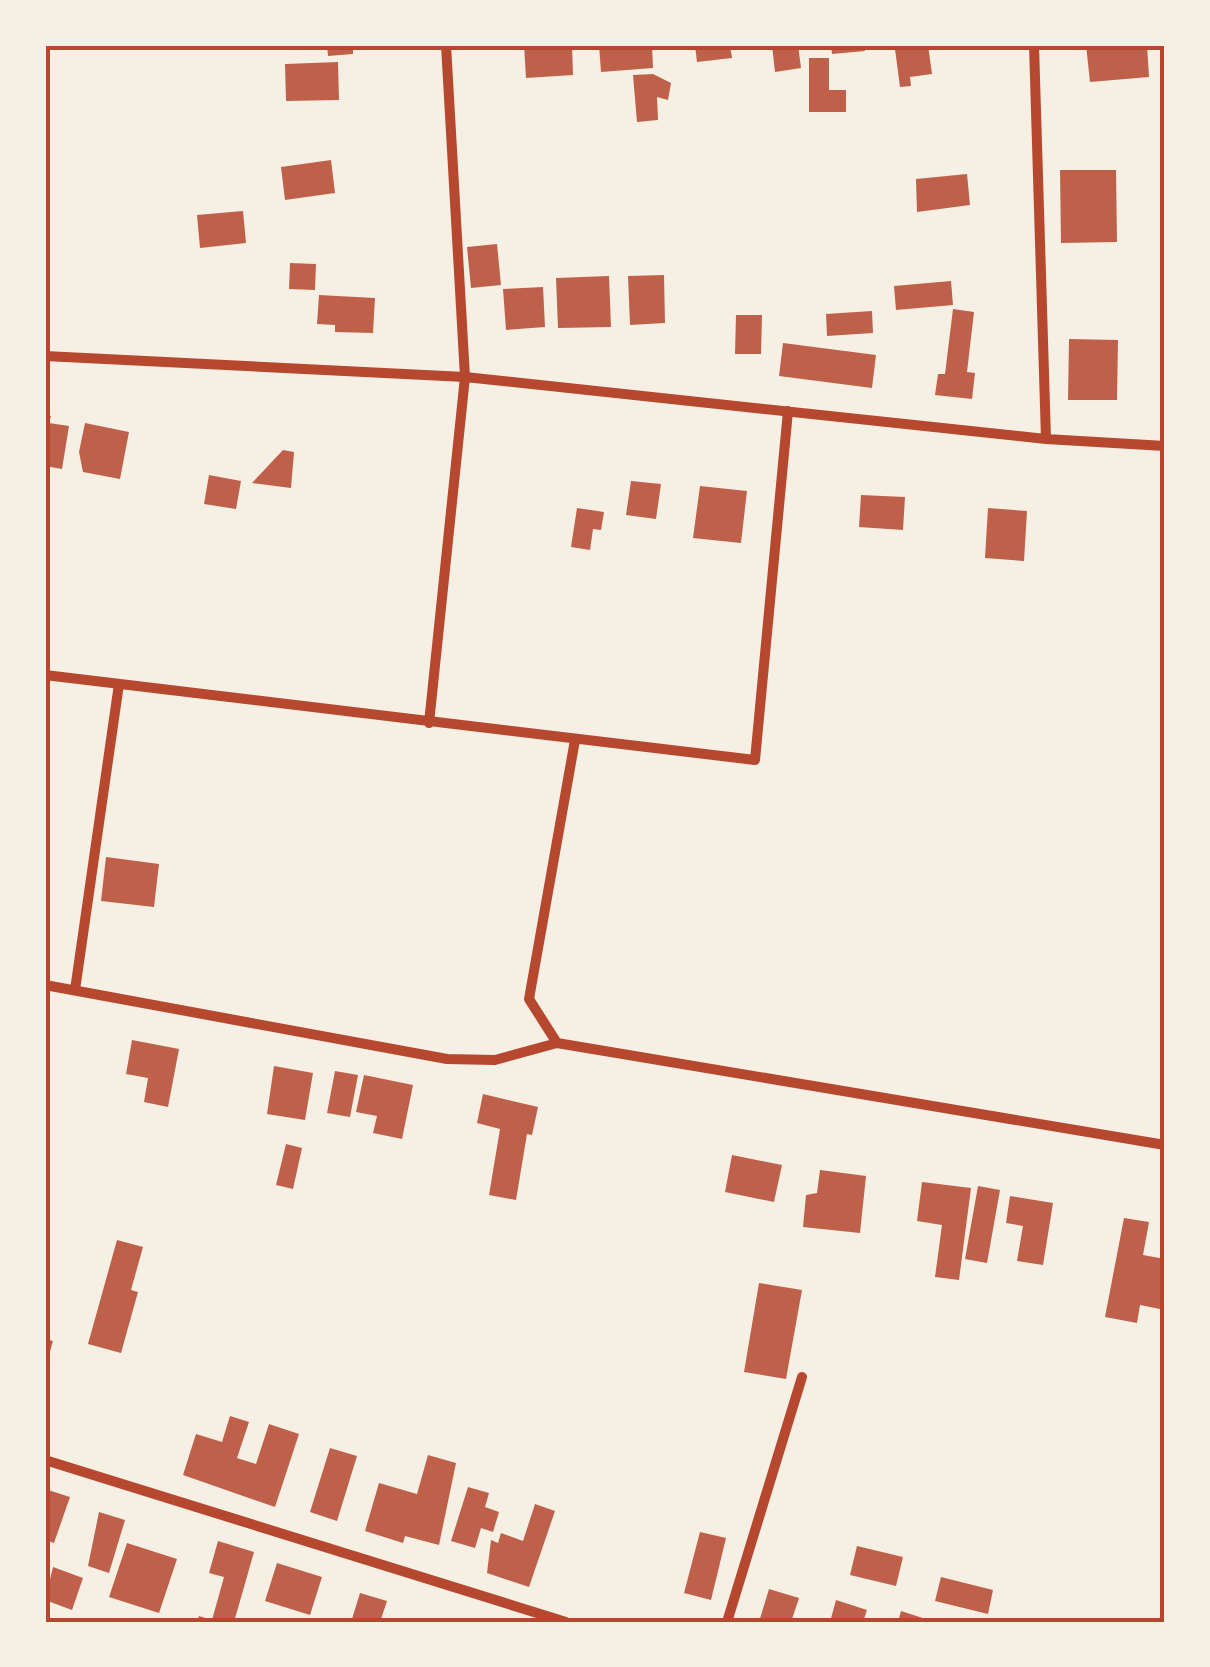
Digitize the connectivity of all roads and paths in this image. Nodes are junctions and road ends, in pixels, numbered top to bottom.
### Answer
1 (446, 45) edge
2 (1034, 45) edge
3 (45, 356) edge
4 (465, 377) junction
5 (788, 411) junction
6 (1046, 439) junction
7 (1165, 446) edge
8 (45, 675) edge
9 (119, 684) junction
10 (430, 723) junction
11 (575, 740) junction
12 (45, 985) edge
13 (74, 990) junction
14 (557, 1044) junction
15 (1165, 1145) edge
16 (802, 1377) dead end
17 (45, 1460) edge
18 (566, 1622) edge
19 (727, 1622) edge

1 - 4 street
2 - 6 street
3 - 4 street
4 - 5 street
4 - 10 street
5 - 6 street
5 - 11 street
6 - 7 street
8 - 9 street
9 - 10 street
9 - 13 street
10 - 11 street
11 - 14 street
12 - 13 street
13 - 14 street
14 - 15 street
16 - 19 street
17 - 18 street

